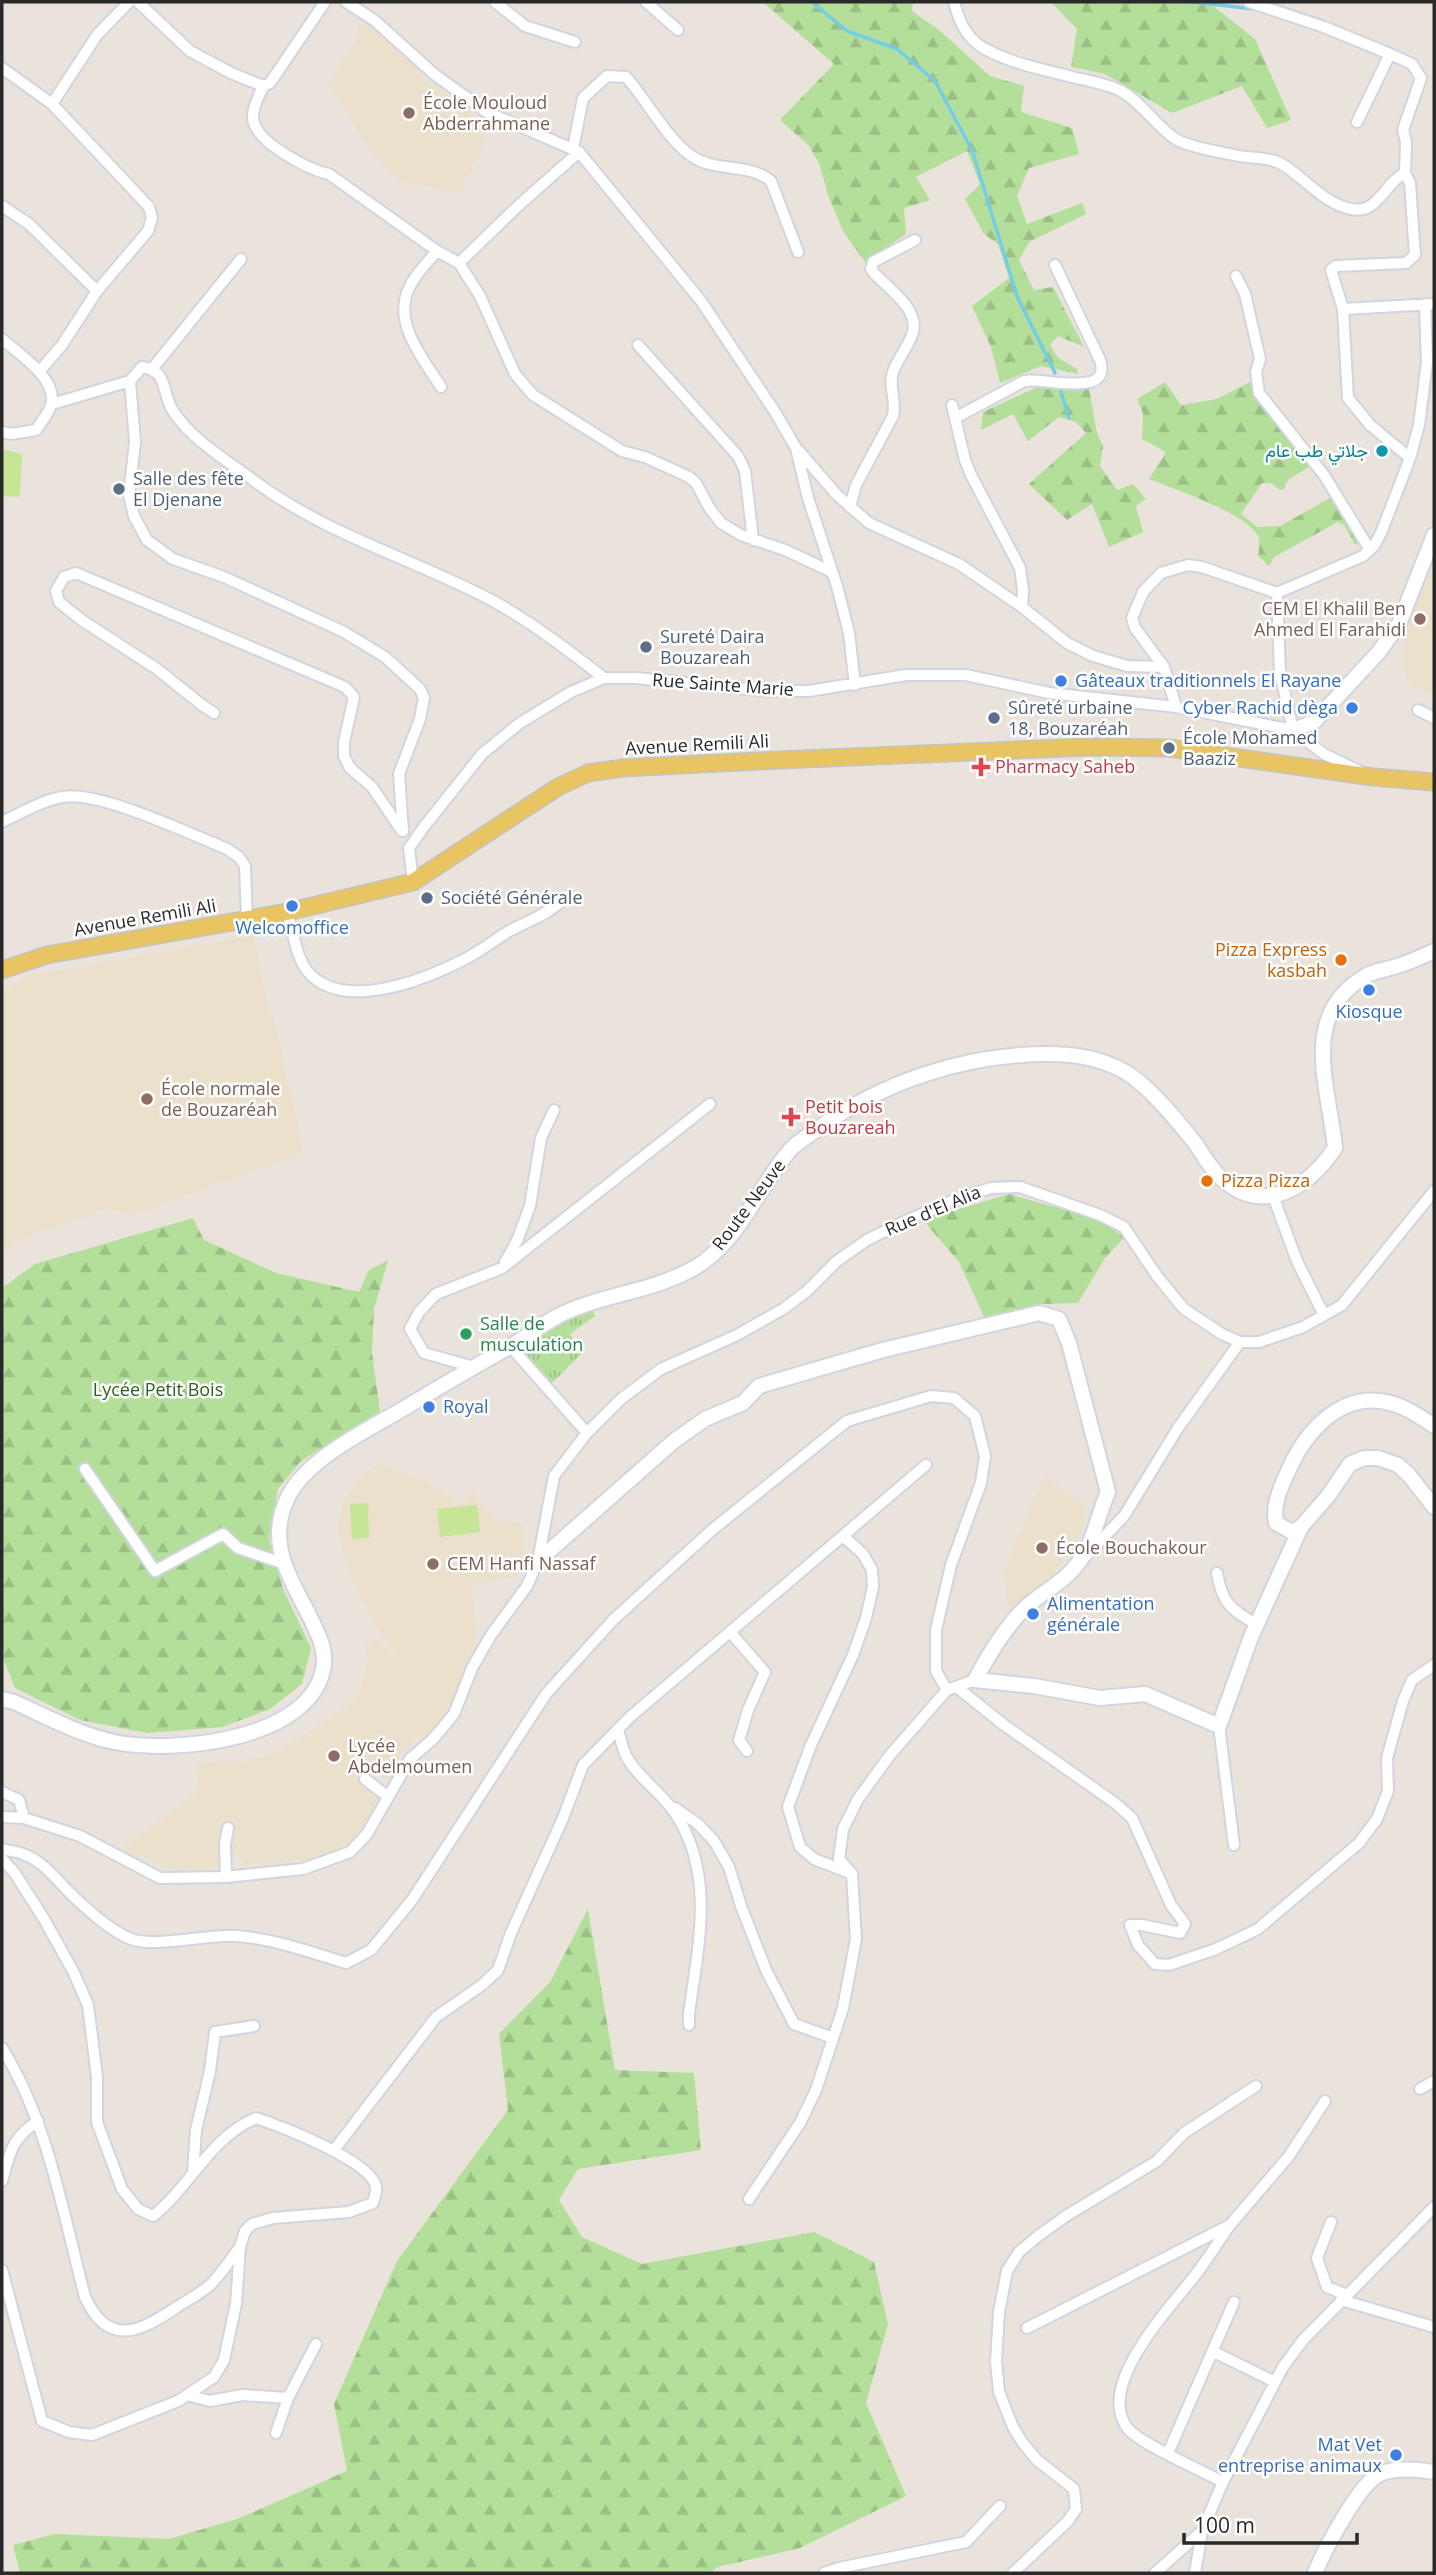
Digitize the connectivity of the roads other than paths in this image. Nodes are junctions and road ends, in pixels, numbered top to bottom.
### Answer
1 (129, 2) edge
2 (138, 2) edge
3 (325, 2) edge
4 (346, 2) edge
5 (495, 2) edge
6 (646, 2) edge
7 (954, 2) edge
8 (1249, 2) edge
9 (678, 30) dead end
10 (575, 42) dead end
11 (1390, 54) junction
12 (2, 68) edge
13 (263, 86) junction
14 (52, 104) junction
15 (1357, 122) dead end
16 (542, 136) junction
17 (549, 146) dead end
18 (576, 150) junction
19 (1405, 173) junction
20 (2, 206) edge
21 (915, 240) dead end
22 (438, 251) junction
23 (798, 252) dead end
24 (241, 259) dead end
25 (459, 263) junction
26 (1055, 265) dead end
27 (1236, 276) dead end
28 (97, 291) junction
29 (1430, 304) edge
30 (1343, 309) junction
31 (2, 339) edge
32 (638, 345) dead end
33 (152, 369) junction
34 (39, 372) junction
35 (130, 382) junction
36 (442, 387) dead end
37 (52, 404) junction
38 (952, 405) dead end
39 (955, 418) junction
40 (2, 432) edge
41 (796, 448) junction
42 (1410, 458) junction
43 (850, 507) junction
44 (1434, 535) edge
45 (753, 540) junction
46 (1370, 550) junction
47 (832, 572) junction
48 (1278, 593) junction
49 (1022, 607) junction
50 (1164, 667) junction
51 (604, 678) junction
52 (855, 685) junction
53 (1176, 706) junction
54 (1418, 710) dead end
55 (214, 713) dead end
56 (1434, 718) edge
57 (1293, 730) junction
58 (1373, 778) junction
59 (1434, 782) edge
60 (2, 822) edge
61 (402, 831) junction
62 (409, 848) junction
63 (413, 882) junction
64 (562, 901) dead end
65 (287, 912) junction
66 (247, 920) junction
67 (1434, 951) edge
68 (2, 970) edge
69 (710, 1104) dead end
70 (554, 1110) dead end
71 (1434, 1191) edge
72 (1273, 1196) junction
73 (1434, 1203) edge
74 (1421, 1206) junction
75 (502, 1268) junction
76 (1324, 1315) junction
77 (1240, 1342) junction
78 (510, 1347) junction
79 (474, 1367) junction
80 (1434, 1426) edge
81 (587, 1433) junction
82 (926, 1465) dead end
83 (85, 1469) dead end
84 (1434, 1507) edge
85 (1301, 1527) junction
86 (843, 1536) junction
87 (538, 1561) junction
88 (282, 1563) junction
89 (1079, 1563) junction
90 (1217, 1573) dead end
91 (1256, 1624) junction
92 (730, 1632) junction
93 (1434, 1665) edge
94 (975, 1680) junction
95 (953, 1689) junction
96 (2, 1699) edge
97 (1219, 1726) junction
98 (618, 1730) junction
99 (747, 1751) dead end
100 (365, 1779) dead end
101 (2, 1792) edge
102 (387, 1796) junction
103 (669, 1805) junction
104 (2, 1817) edge
105 (24, 1818) junction
106 (228, 1828) dead end
107 (1234, 1845) dead end
108 (2, 1849) edge
109 (2, 1859) edge
110 (852, 1874) junction
111 (226, 1877) junction
112 (689, 2025) dead end
113 (254, 2026) dead end
114 (833, 2038) junction
115 (2, 2048) edge
116 (1434, 2081) edge
117 (1256, 2085) dead end
118 (1420, 2088) dead end
119 (1325, 2101) dead end
120 (38, 2121) junction
121 (334, 2150) junction
122 (193, 2173) junction
123 (2, 2181) edge
124 (749, 2199) dead end
125 (1434, 2207) edge
126 (1331, 2222) dead end
127 (1230, 2225) junction
128 (240, 2248) junction
129 (2, 2270) edge
130 (1344, 2297) junction
131 (1234, 2302) dead end
132 (1027, 2328) dead end
133 (1434, 2328) edge
134 (316, 2344) dead end
135 (1214, 2352) junction
136 (1275, 2382) junction
137 (187, 2395) junction
138 (288, 2398) junction
139 (276, 2433) dead end
140 (1168, 2453) junction
141 (1434, 2472) edge
142 (1223, 2482) junction
143 (1000, 2506) dead end
144 (1202, 2531) junction
145 (824, 2573) edge
146 (1013, 2573) edge
147 (1155, 2573) edge
148 (1195, 2573) edge
149 (1315, 2573) edge

1 - 14 street
2 - 13 street
3 - 13 street
4 - 16 street
5 - 10 street
6 - 9 street
7 - 19 street
8 - 11 street
11 - 15 street
11 - 19 street
12 - 14 street
13 - 22 street
14 - 28 street
16 - 17 street
16 - 18 street
18 - 23 street
18 - 25 street
18 - 41 street
19 - 30 street
20 - 28 street
21 - 43 street
22 - 25 street
22 - 36 street
24 - 33 street
25 - 45 street
26 - 39 street
27 - 46 street
28 - 34 street
29 - 30 street
29 - 42 street
30 - 42 street
31 - 34 street
32 - 45 street
33 - 35 street
33 - 51 street
34 - 37 street
35 - 37 street
35 - 61 street
37 - 40 street
38 - 39 street
39 - 49 street
41 - 43 street
41 - 47 street
42 - 46 street
43 - 49 street
44 - 57 street
45 - 47 street
46 - 48 street
47 - 52 street
48 - 50 street
48 - 57 street
49 - 50 street
50 - 53 street
51 - 52 street, Rue Sainte Marie
51 - 62 street, Rue Sainte Marie
52 - 53 street, Rue Sainte Marie
53 - 57 street, Rue Sainte Marie
54 - 56 street
55 - 61 street
57 - 58 street, Rue Sainte Marie
58 - 59 main road, Avenue Remili Ali
58 - 63 main road, Avenue Remili Ali
60 - 66 street
61 - 62 street
62 - 63 street
63 - 65 main road, Avenue Remili Ali
64 - 65 street
65 - 66 main road, Avenue Remili Ali
66 - 68 main road, Avenue Remili Ali
67 - 72 street
69 - 75 street
70 - 75 street
71 - 74 street
72 - 76 street
72 - 78 street, Route Neuve
73 - 74 street
74 - 76 street
75 - 79 street
76 - 77 street
77 - 81 street, Rue d'El Alia
77 - 89 street
78 - 79 street, Route Neuve
78 - 81 street
79 - 88 street, Route Neuve
80 - 85 street
81 - 87 street, Rue d'El Alia
82 - 86 street
83 - 88 street
84 - 85 street
85 - 91 street
86 - 92 street
86 - 110 street
87 - 89 street
87 - 102 street, Rue d'El Alia
88 - 96 street, Route Neuve
89 - 94 street
90 - 91 street
91 - 97 street
92 - 98 street
92 - 99 street
93 - 95 street
94 - 95 street
94 - 97 street
95 - 108 street
95 - 110 street
97 - 107 street
98 - 103 street
98 - 121 street
100 - 102 street
101 - 105 street
102 - 111 street, Rue d'El Alia
103 - 112 street
103 - 114 street
104 - 105 street, Rue d'El Alia
105 - 111 street, Rue d'El Alia
106 - 111 street
109 - 122 street
110 - 114 street
113 - 122 street
114 - 124 street
115 - 120 street
116 - 118 street
117 - 146 street
119 - 127 street
120 - 123 street
120 - 128 street
121 - 122 street
121 - 128 street
125 - 130 street
126 - 130 street
127 - 132 street
127 - 140 street
128 - 137 street
129 - 137 street
130 - 133 street
130 - 136 street
131 - 135 street
134 - 138 street
135 - 136 street
135 - 140 street
136 - 142 street
137 - 138 street
138 - 139 street
140 - 142 street
141 - 149 street
142 - 144 street
143 - 145 street
144 - 147 street
144 - 148 street

